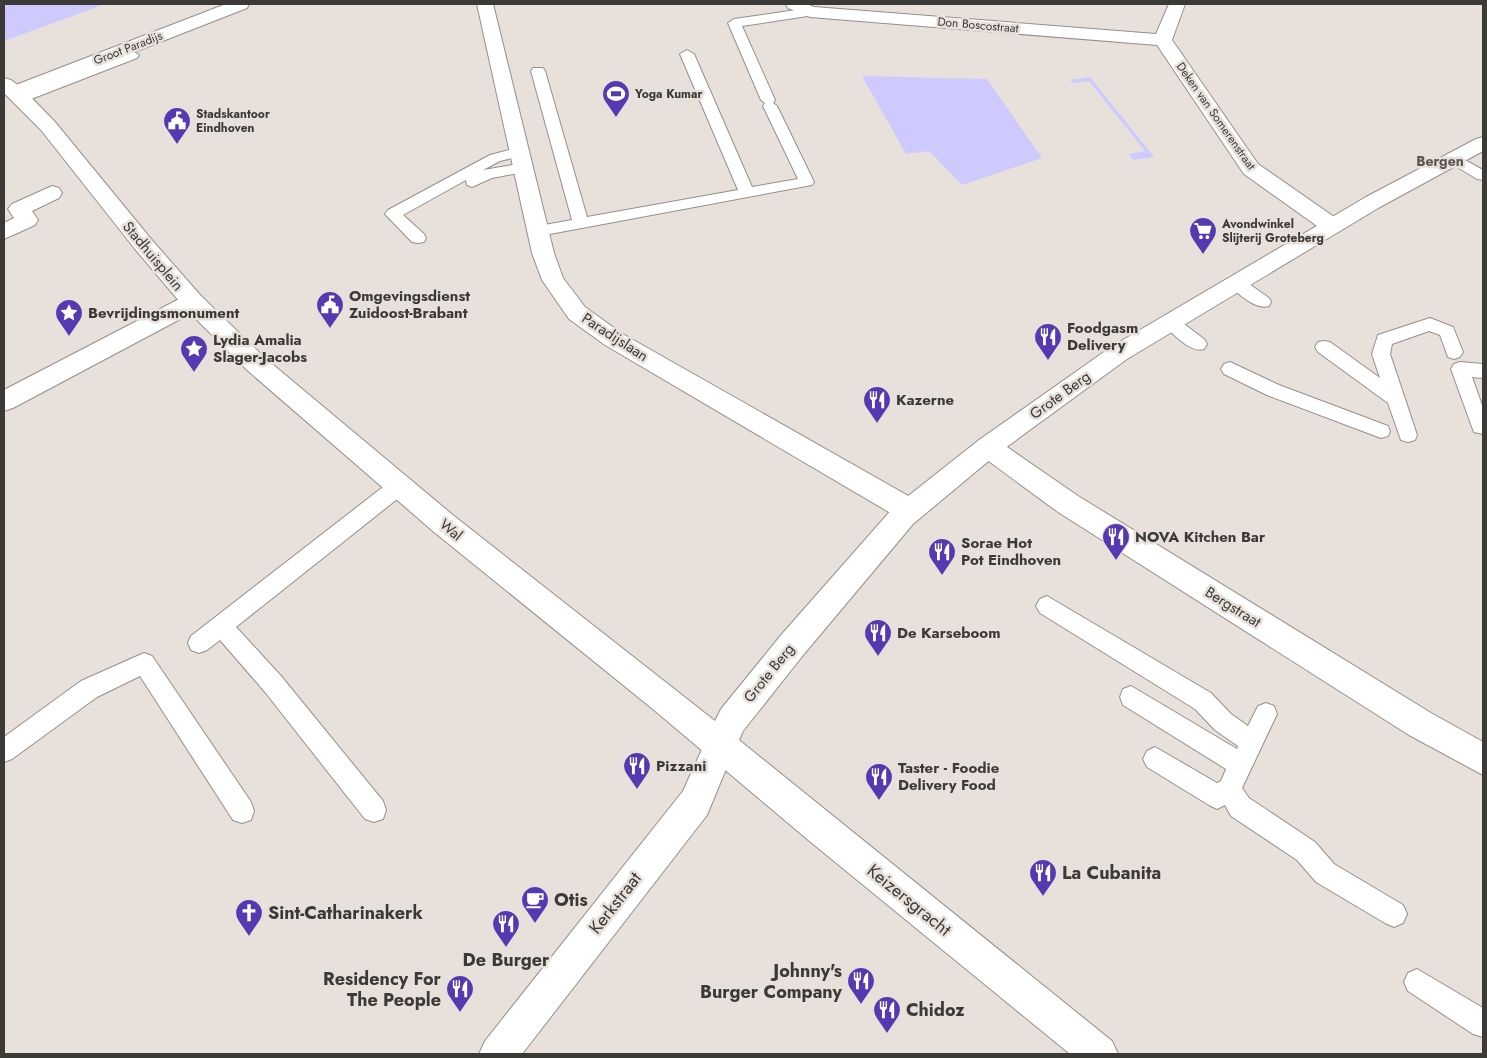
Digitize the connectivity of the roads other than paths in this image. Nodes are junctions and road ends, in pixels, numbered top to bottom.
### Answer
1 (241, 4) edge
2 (485, 4) edge
3 (1177, 4) edge
4 (802, 8) edge
5 (1163, 40) junction
6 (687, 54) dead end
7 (132, 55) dead end
8 (538, 71) dead end
9 (11, 91) edge
10 (1483, 144) edge
11 (1454, 159) junction
12 (522, 160) junction
13 (1482, 176) dead end
14 (457, 190) dead end
15 (52, 193) dead end
16 (747, 193) junction
17 (581, 224) junction
18 (1332, 226) junction
19 (539, 231) junction
20 (4, 232) edge
21 (418, 238) dead end
22 (1236, 283) junction
23 (193, 302) junction
24 (1264, 302) dead end
25 (1170, 322) junction
26 (1198, 344) dead end
27 (1324, 347) dead end
28 (1454, 352) dead end
29 (1230, 368) dead end
30 (1483, 371) edge
31 (1395, 398) junction
32 (4, 401) edge
33 (1481, 427) dead end
34 (1381, 431) dead end
35 (1408, 434) dead end
36 (988, 447) junction
37 (399, 486) junction
38 (909, 510) junction
39 (1047, 606) dead end
40 (221, 626) junction
41 (199, 643) dead end
42 (1132, 696) dead end
43 (1266, 714) dead end
44 (1253, 743) junction
45 (720, 745) junction
46 (4, 751) edge
47 (1483, 759) edge
48 (1155, 760) dead end
49 (1241, 765) junction
50 (1229, 789) junction
51 (374, 810) dead end
52 (242, 811) dead end
53 (1394, 914) dead end
54 (1417, 982) dead end
55 (1483, 1024) edge
56 (498, 1054) edge
57 (1099, 1054) edge

1 - 9 street, Groot Paradijs
2 - 12 street, Paradijslaan
3 - 5 street
4 - 5 street, Don Boscostraat
4 - 16 lane
5 - 18 street, Deken van Somerenstraat
6 - 16 lane
7 - 9 lane
8 - 17 lane
9 - 23 street, Stadhuisplein
10 - 11 street, Grote Berg
11 - 13 lane
11 - 18 street, Grote Berg
12 - 14 lane
12 - 19 street, Paradijslaan
12 - 21 lane
15 - 20 street
16 - 17 lane
17 - 19 lane
18 - 22 street, Grote Berg
19 - 38 street, Paradijslaan
22 - 24 lane
22 - 25 street, Grote Berg
23 - 32 street, Stadhuisplein
23 - 37 street, Wal
25 - 26 lane
25 - 36 street, Grote Berg
27 - 31 lane
28 - 31 lane
29 - 34 lane
30 - 33 lane
31 - 35 lane
36 - 38 street, Grote Berg
36 - 47 street, Bergstraat
37 - 40 lane
37 - 45 street, Wal
38 - 45 street, Grote Berg
39 - 44 lane
40 - 41 lane
40 - 51 lane
42 - 49 lane
43 - 44 lane
44 - 49 lane
45 - 56 street, Kerkstraat
45 - 57 street, Keizersgracht
46 - 52 lane
48 - 50 lane
49 - 50 lane
50 - 53 lane
54 - 55 lane

